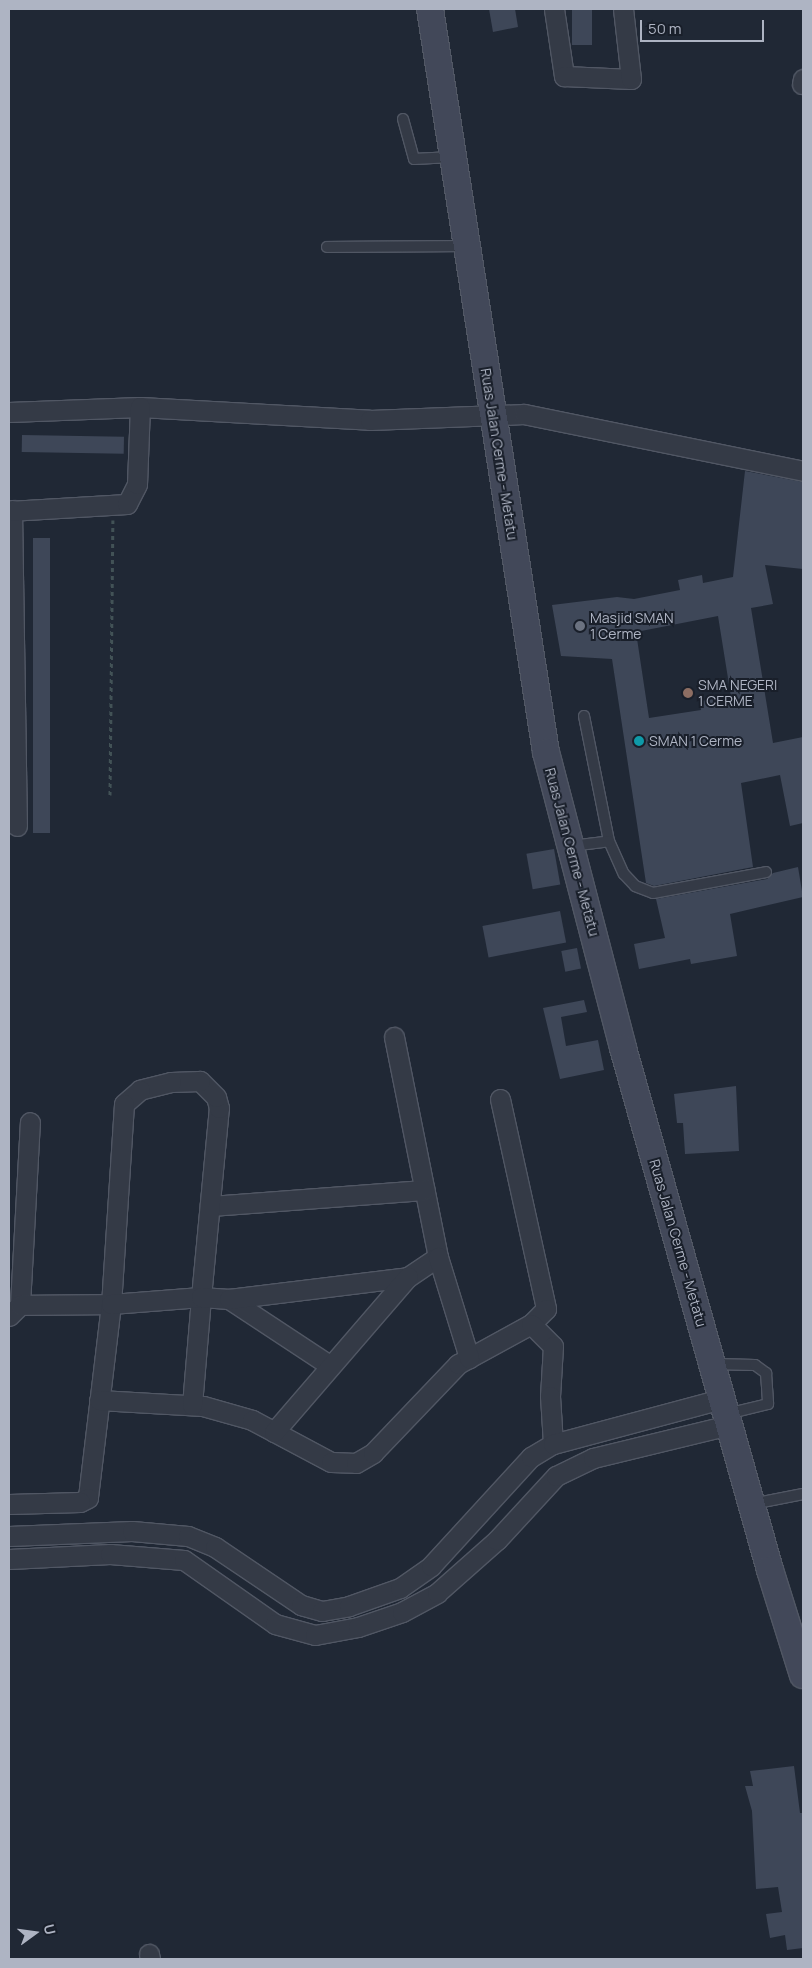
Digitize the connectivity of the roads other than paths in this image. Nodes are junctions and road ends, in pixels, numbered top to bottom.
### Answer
1 (430, 9) edge
2 (554, 9) edge
3 (623, 9) edge
4 (403, 119) dead end
5 (452, 157) junction
6 (327, 246) dead end
7 (465, 246) junction
8 (140, 407) junction
9 (9, 412) edge
10 (493, 414) junction
11 (803, 471) edge
12 (10, 510) edge
13 (12, 599) edge
14 (584, 716) dead end
15 (17, 826) dead end
16 (610, 841) junction
17 (570, 846) junction
18 (766, 872) dead end
19 (394, 1037) dead end
20 (500, 1099) dead end
21 (30, 1122) dead end
22 (424, 1190) junction
23 (210, 1206) junction
24 (438, 1257) junction
25 (408, 1277) junction
26 (201, 1297) junction
27 (229, 1299) junction
28 (14, 1301) edge
29 (111, 1304) junction
30 (531, 1324) junction
31 (469, 1358) junction
32 (329, 1364) junction
33 (712, 1364) junction
34 (99, 1400) junction
35 (192, 1406) junction
36 (725, 1412) junction
37 (274, 1432) junction
38 (553, 1444) junction
39 (803, 1494) edge
40 (9, 1504) edge
41 (751, 1504) junction
42 (481, 1514) junction
43 (502, 1535) junction
44 (9, 1536) edge
45 (454, 1542) junction
46 (9, 1558) edge
47 (474, 1563) junction
48 (322, 1611) junction
49 (315, 1635) junction
50 (803, 1676) edge

1 - 5 main road, Ruas Jalan Cerme - Metatu
2 - 3 street
4 - 5 lane
5 - 7 main road, Ruas Jalan Cerme - Metatu
6 - 7 lane
7 - 10 main road, Ruas Jalan Cerme - Metatu
8 - 9 street
8 - 10 street
8 - 12 street
10 - 11 street
10 - 17 main road, Ruas Jalan Cerme - Metatu
12 - 13 street
13 - 15 street
14 - 16 lane
16 - 17 lane
16 - 18 lane
17 - 33 main road, Ruas Jalan Cerme - Metatu
19 - 22 street
20 - 30 street
21 - 28 street
22 - 23 street
22 - 24 street
23 - 26 street
23 - 29 street
24 - 25 street
24 - 31 street
25 - 27 street
25 - 32 street
26 - 27 street
26 - 29 street
26 - 35 street
27 - 32 street
28 - 29 street
29 - 34 street
30 - 31 street
30 - 38 street
31 - 37 street
32 - 37 street
33 - 36 main road, Ruas Jalan Cerme - Metatu
33 - 36 lane
34 - 35 street
34 - 40 street
35 - 37 street
36 - 38 street
36 - 41 main road, Ruas Jalan Cerme - Metatu
36 - 43 street
38 - 42 street
39 - 41 lane
41 - 50 main road, Ruas Jalan Cerme - Metatu
42 - 43 street
42 - 45 street
43 - 47 street
44 - 48 street
45 - 47 street
45 - 48 street
46 - 49 street
47 - 49 street
48 - 49 street

